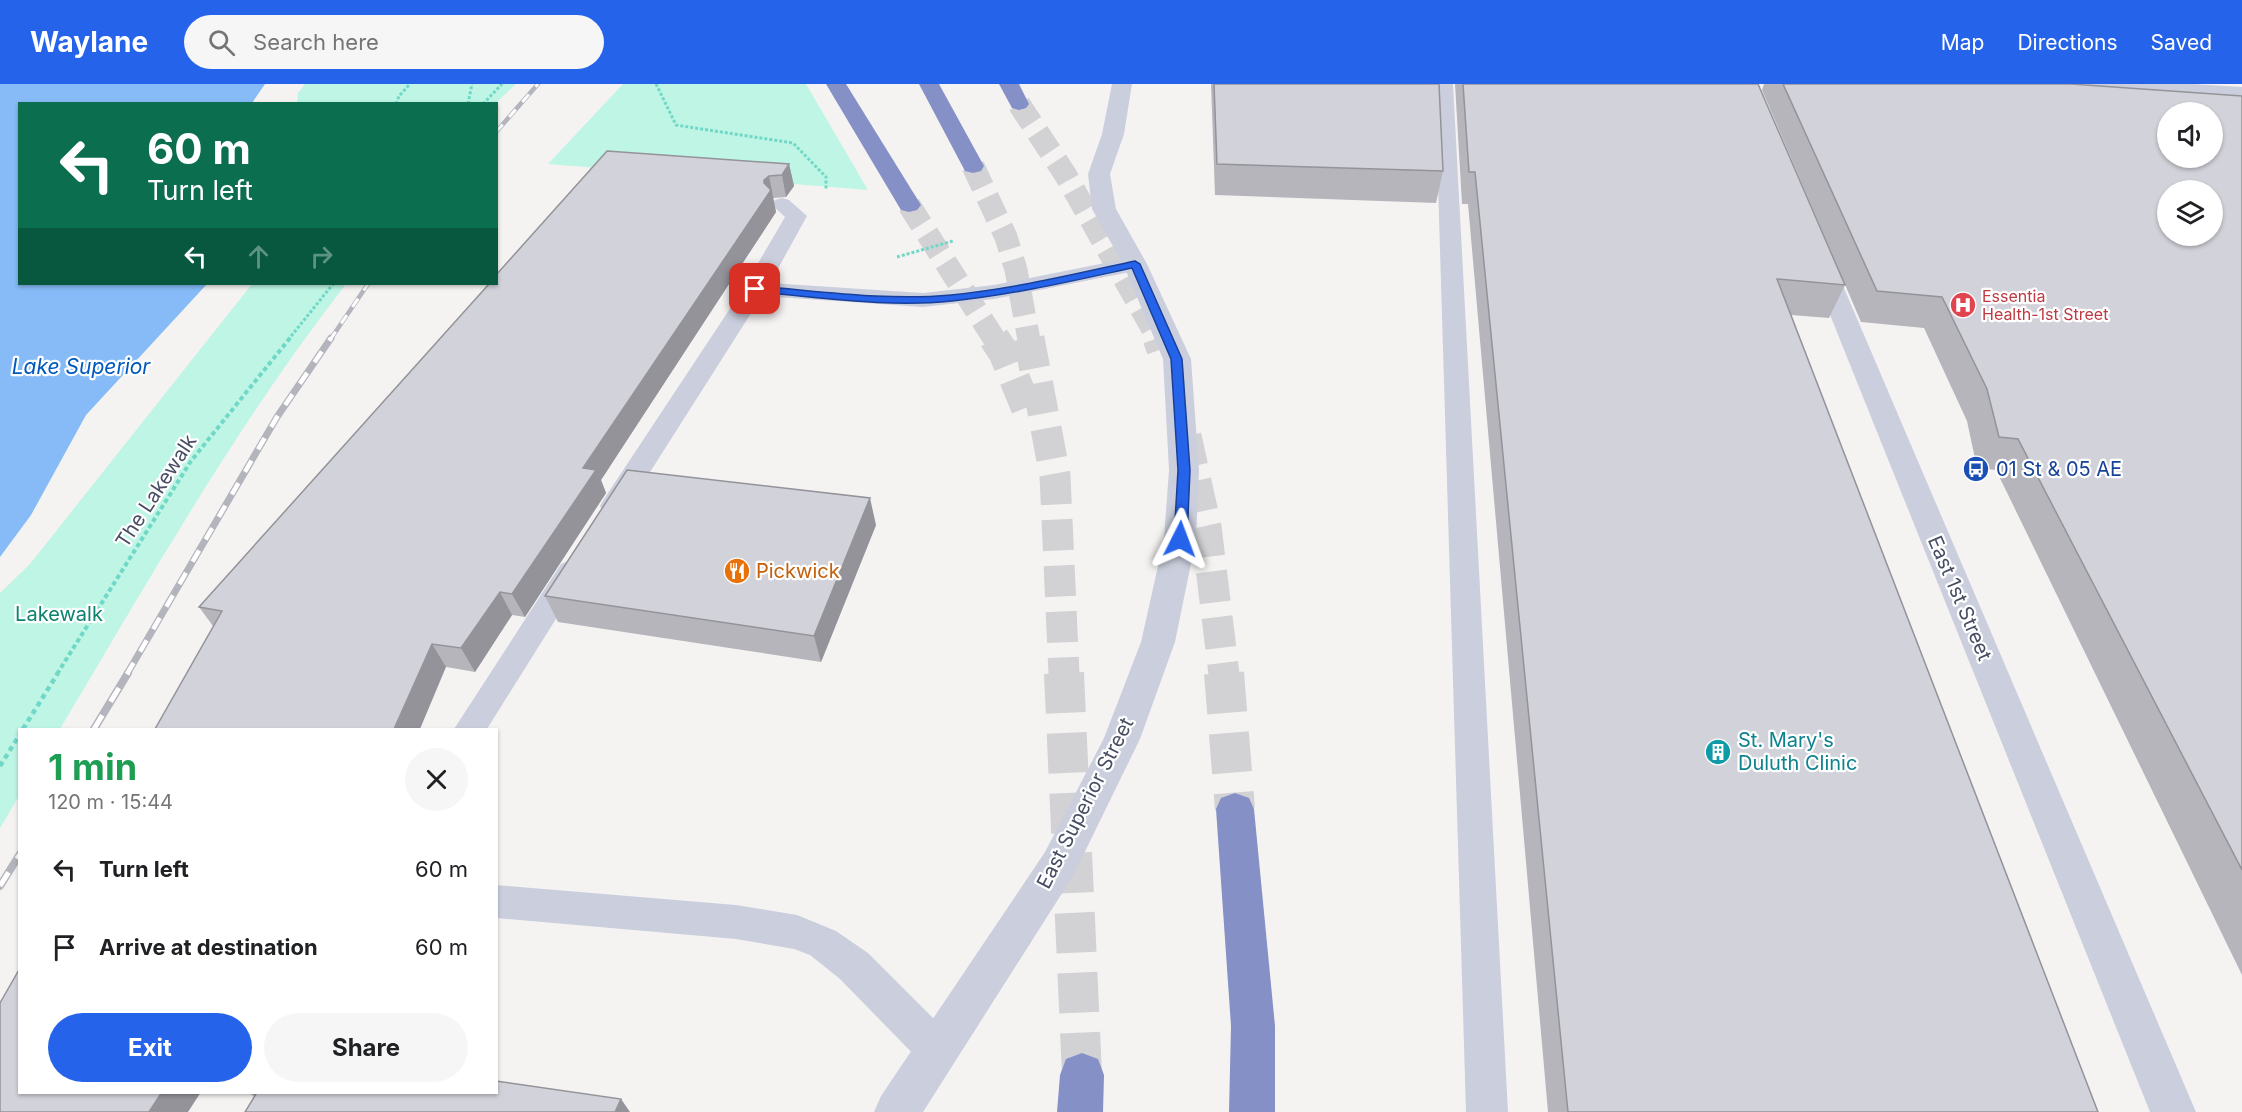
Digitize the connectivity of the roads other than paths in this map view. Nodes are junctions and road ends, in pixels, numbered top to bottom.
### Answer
1 (836, 84) edge
2 (929, 84) edge
3 (1009, 84) edge
4 (1122, 84) edge
5 (1444, 84) edge
6 (2088, 84) edge
7 (2242, 93) edge
8 (1019, 104) tunnel mouth
9 (973, 166) tunnel mouth
10 (782, 204) edge
11 (909, 205) tunnel mouth
12 (1807, 228) edge
13 (1135, 264) junction
14 (755, 289) junction
15 (602, 524) edge
16 (583, 553) edge
17 (471, 728) edge
18 (1235, 809) tunnel mouth
19 (498, 901) edge
20 (938, 1051) junction
21 (897, 1112) edge
22 (1252, 1112) edge
23 (1486, 1112) edge
24 (2174, 1112) edge

1 - 11 highway
2 - 9 highway
3 - 8 highway
4 - 13 street, East Superior Street
5 - 23 lane
6 - 7 street
10 - 14 lane
12 - 24 street, East 1st Street
13 - 14 lane
13 - 20 street, East Superior Street
14 - 15 lane
16 - 17 lane
18 - 22 highway
19 - 20 lane
20 - 21 street, East Superior Street

